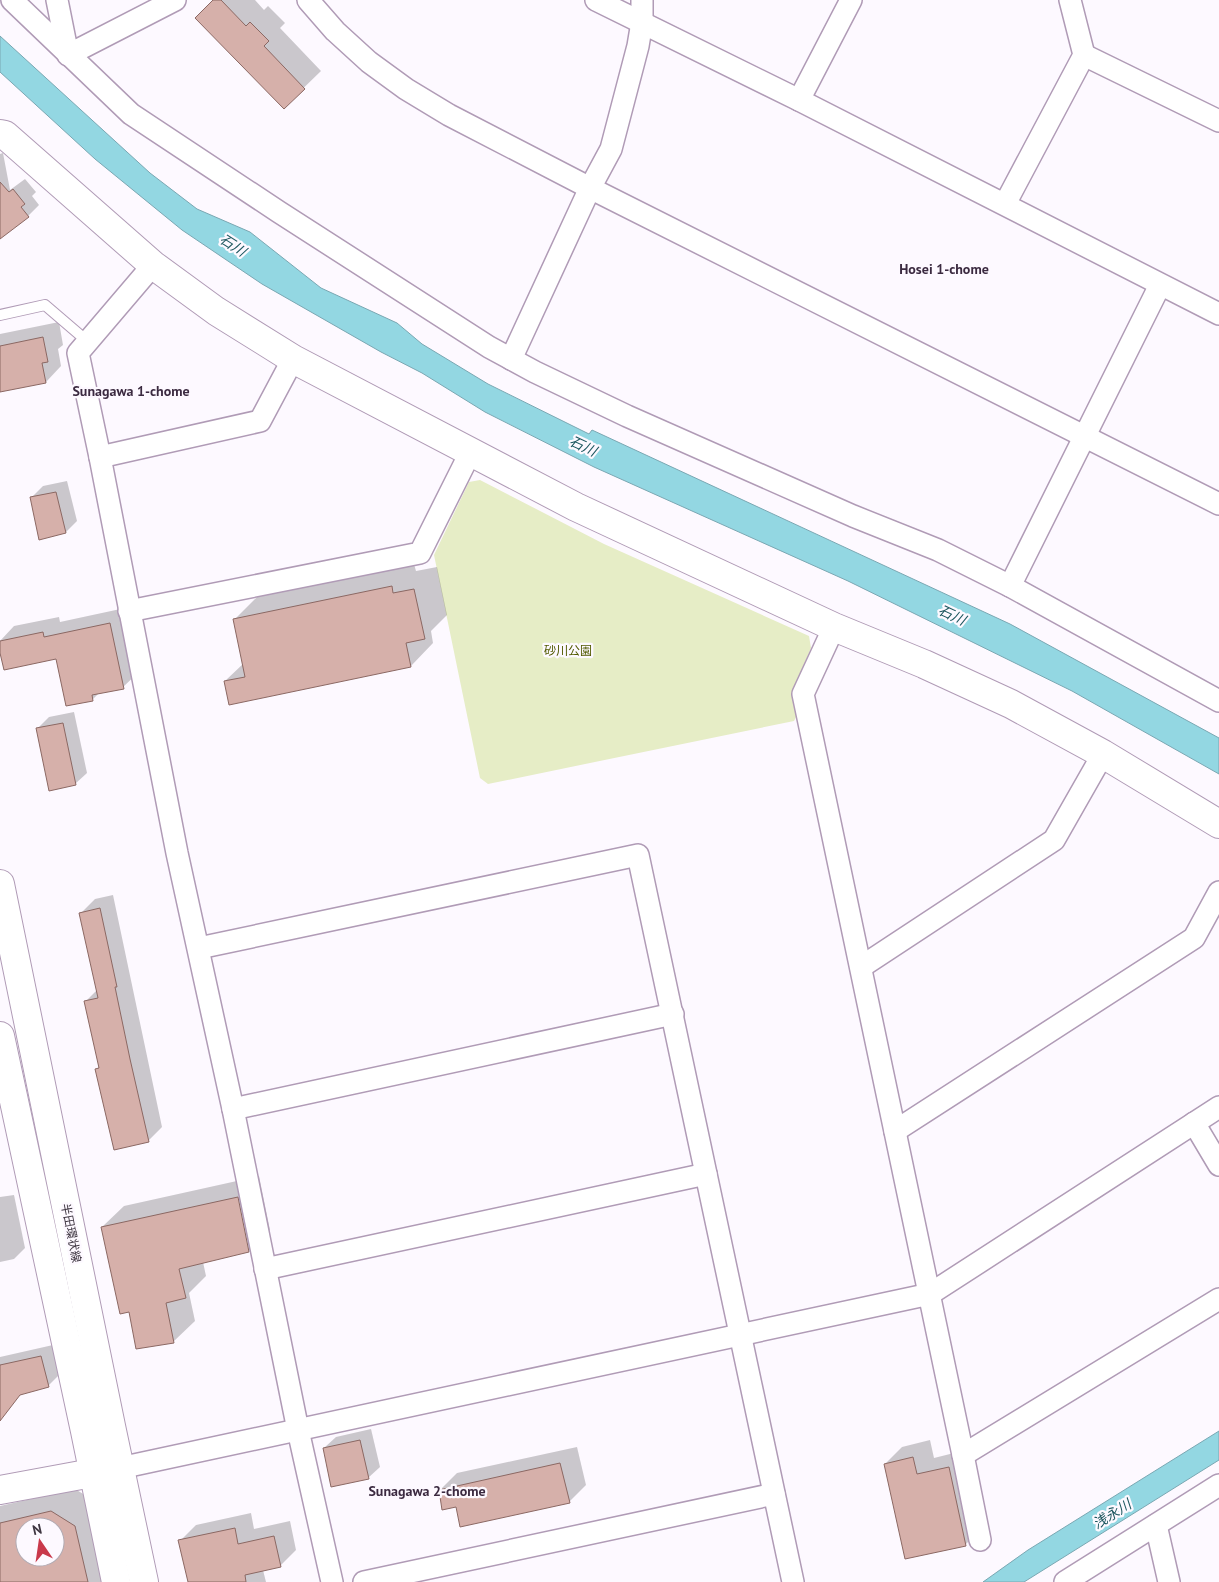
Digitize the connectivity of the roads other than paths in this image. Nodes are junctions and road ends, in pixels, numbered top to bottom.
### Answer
1 (12, 0) edge
2 (57, 0) edge
3 (175, 0) edge
4 (308, 0) edge
5 (596, 0) edge
6 (642, 0) edge
7 (851, 0) edge
8 (1070, 0) edge
9 (642, 22) junction
10 (68, 55) junction
11 (1084, 55) junction
12 (799, 100) junction
13 (1219, 121) edge
14 (0, 134) edge
15 (590, 188) junction
16 (1005, 204) junction
17 (153, 265) junction
18 (1160, 285) junction
19 (1219, 314) edge
20 (0, 315) edge
21 (87, 341) junction
22 (293, 359) junction
23 (511, 359) junction
24 (1086, 437) junction
25 (471, 451) junction
26 (100, 457) junction
27 (1219, 504) edge
28 (1010, 586) junction
29 (130, 611) junction
30 (834, 627) junction
31 (1219, 701) edge
32 (1103, 754) junction
33 (1219, 824) edge
34 (0, 884) edge
35 (1219, 892) edge
36 (199, 948) junction
37 (861, 967) junction
38 (673, 1014) junction
39 (0, 1036) edge
40 (1219, 1107) edge
41 (233, 1109) junction
42 (1194, 1123) junction
43 (895, 1131) junction
44 (1219, 1165) edge
45 (706, 1174) junction
46 (266, 1269) junction
47 (930, 1294) junction
48 (1219, 1299) edge
49 (740, 1335) junction
50 (298, 1430) junction
51 (963, 1456) junction
52 (120, 1468) junction
53 (92, 1473) junction
54 (1219, 1485) edge
55 (0, 1490) edge
56 (774, 1494) junction
57 (1156, 1525) junction
58 (980, 1540) dead end
59 (116, 1582) edge
60 (144, 1582) edge
61 (332, 1582) edge
62 (364, 1582) edge
63 (793, 1582) edge
64 (1065, 1582) edge
65 (1169, 1582) edge

1 - 10 street
2 - 10 street
3 - 10 street
4 - 15 street
5 - 9 street
6 - 9 street
7 - 12 street
8 - 11 street
9 - 12 street
9 - 15 street
10 - 23 street
11 - 13 street
11 - 16 street
12 - 16 street
14 - 17 street
15 - 23 street
15 - 24 street
16 - 18 street
17 - 21 street
17 - 22 street
18 - 19 street
18 - 24 street
20 - 21 lane
21 - 26 street
22 - 25 street
22 - 26 street
23 - 28 street
24 - 27 street
24 - 28 street
25 - 29 street
25 - 30 street
26 - 29 street
28 - 31 street
29 - 36 street
30 - 32 street
30 - 37 street
32 - 33 street
32 - 37 street
34 - 52 street, 半田環状線
35 - 43 street
36 - 38 street
36 - 41 street
37 - 43 street
38 - 41 street
38 - 45 street
39 - 53 street
40 - 42 street
41 - 46 street
42 - 44 street
42 - 47 street
43 - 47 street
45 - 46 street
45 - 49 street
46 - 50 street
47 - 49 street
47 - 51 street
48 - 51 street
49 - 50 street
49 - 56 street
50 - 52 street
50 - 61 street
51 - 58 street
52 - 53 street
52 - 60 street, 半田環状線
53 - 55 street
53 - 59 street
54 - 57 street
56 - 62 street
56 - 63 street
57 - 64 street
57 - 65 street

